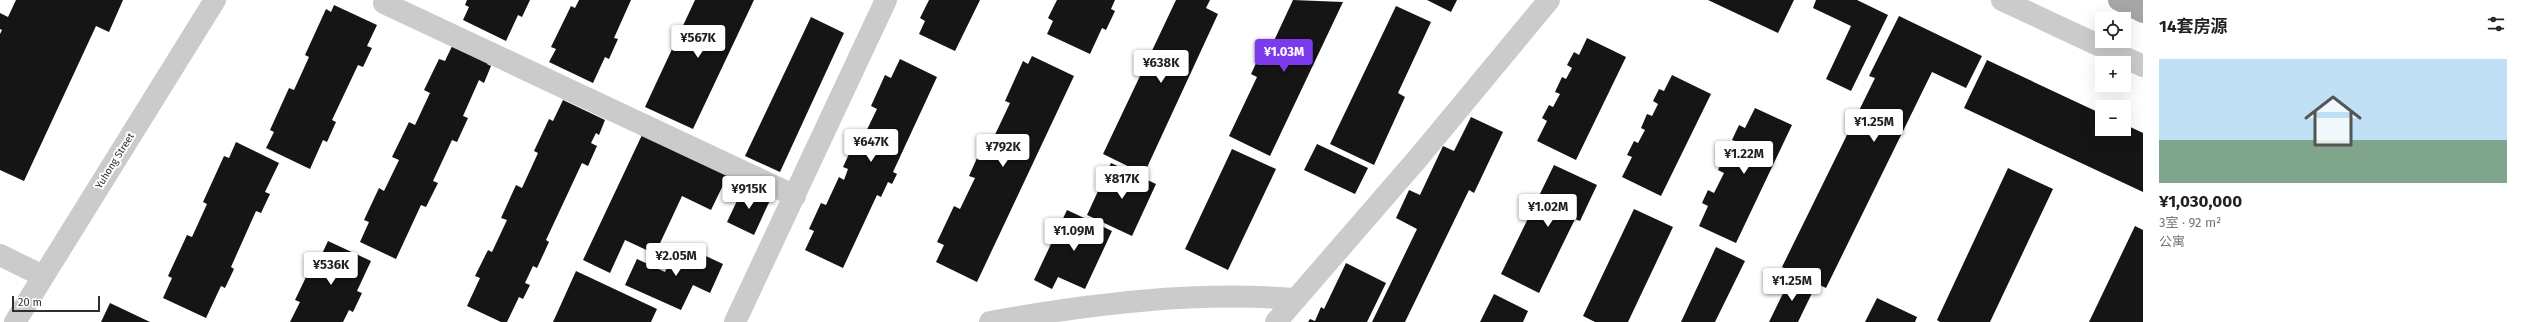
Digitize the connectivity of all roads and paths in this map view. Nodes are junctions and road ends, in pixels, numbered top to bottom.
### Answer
1 (215, 0) edge
2 (886, 0) edge
3 (1549, 0) edge
4 (2002, 0) edge
5 (2118, 0) edge
6 (384, 3) dead end
7 (2143, 12) edge
8 (2143, 66) edge
9 (794, 196) junction
10 (0, 255) edge
11 (43, 276) junction
12 (1296, 300) junction
13 (14, 322) edge
14 (735, 322) edge
15 (990, 322) edge
16 (1276, 322) edge

1 - 11 street, Yuhong Street
2 - 9 street
3 - 12 street
4 - 8 street
5 - 7 main road
6 - 9 street
9 - 14 street
10 - 11 street
11 - 13 street, Yuhong Street
12 - 15 street
12 - 16 street

